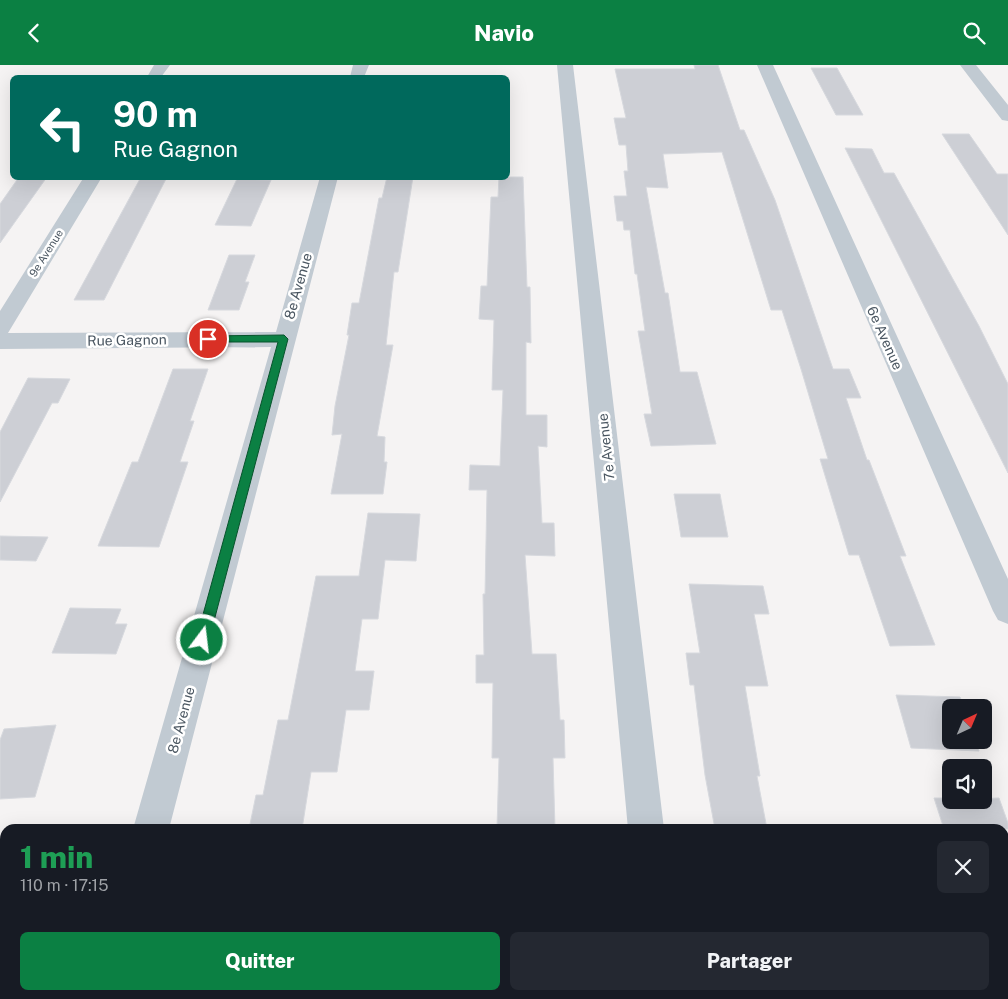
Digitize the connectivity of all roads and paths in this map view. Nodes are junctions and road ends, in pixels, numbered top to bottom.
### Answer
1 (566, 65) edge
2 (765, 65) edge
3 (968, 65) edge
4 (1008, 115) edge
5 (91, 180) edge
6 (328, 180) edge
7 (0, 329) edge
8 (284, 339) junction
9 (0, 341) edge
10 (1008, 611) edge
11 (152, 824) edge
12 (645, 824) edge

1 - 12 street, 7e Avenue
2 - 10 street, 6e Avenue
3 - 4 street
5 - 7 street, 9e Avenue
6 - 8 street, 8e Avenue
8 - 9 street, Rue Gagnon
8 - 11 street, 8e Avenue

